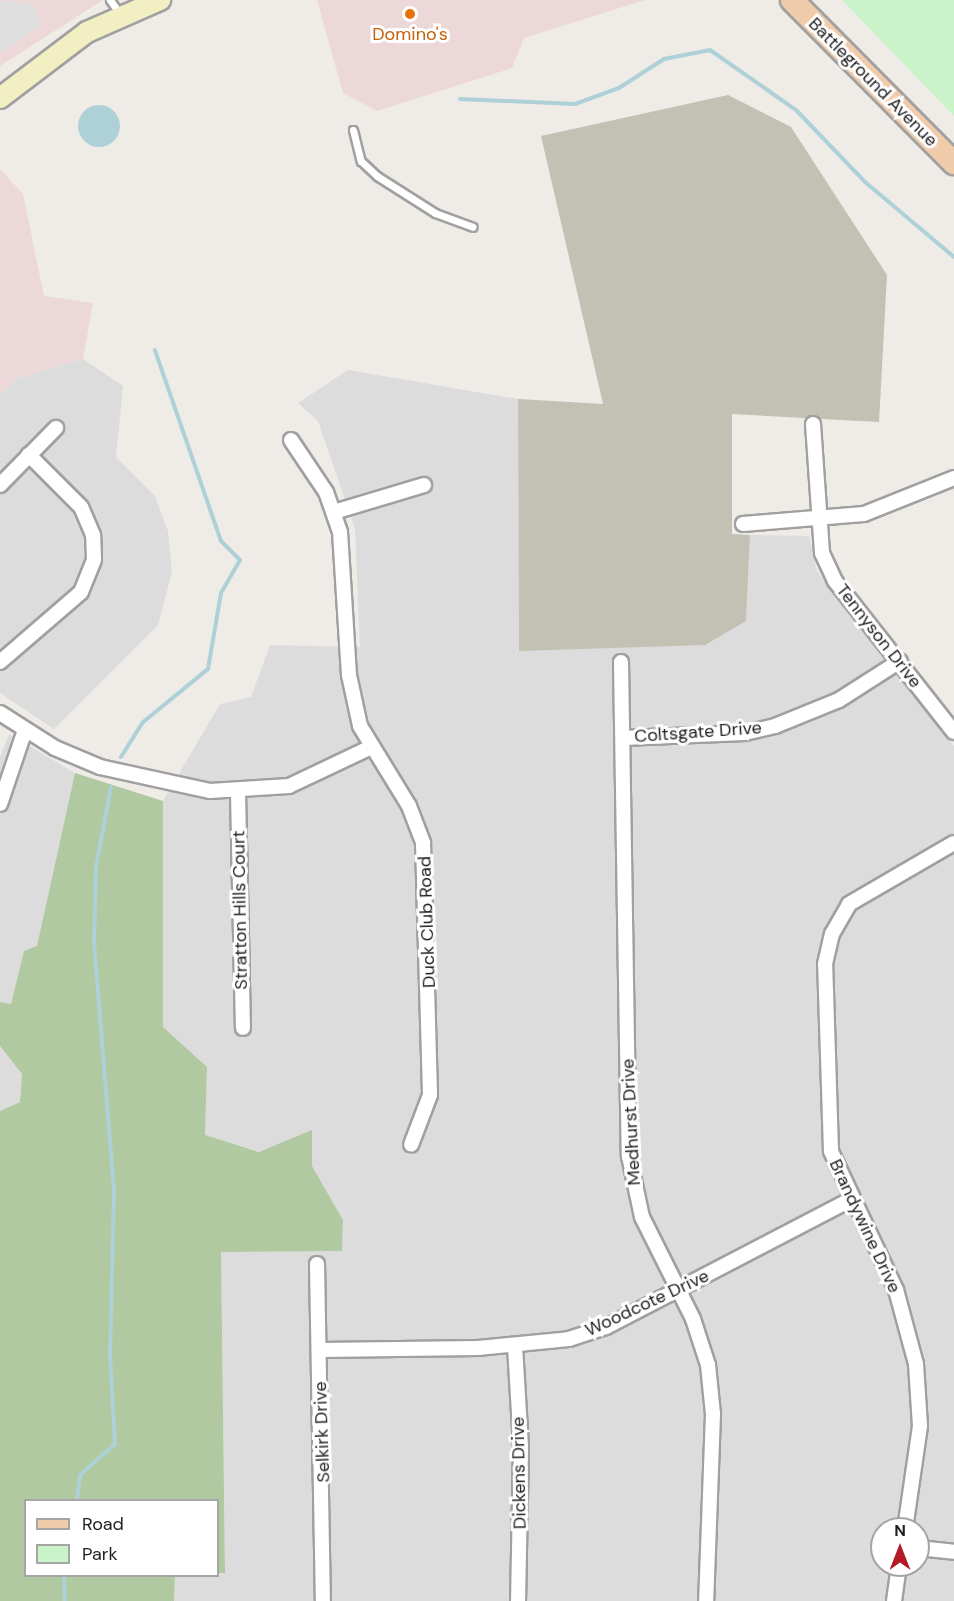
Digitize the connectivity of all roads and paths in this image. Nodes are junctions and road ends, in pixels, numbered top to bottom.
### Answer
1 (160, 0) edge
2 (792, 0) edge
3 (115, 5) edge
4 (0, 98) edge
5 (353, 130) dead end
6 (954, 163) edge
7 (473, 227) dead end
8 (813, 424) dead end
9 (56, 428) dead end
10 (291, 440) dead end
11 (29, 455) junction
12 (954, 478) edge
13 (0, 485) edge
14 (424, 485) dead end
15 (334, 512) junction
16 (818, 520) junction
17 (743, 524) dead end
18 (900, 661) junction
19 (0, 662) edge
20 (621, 662) dead end
21 (0, 713) edge
22 (25, 730) junction
23 (954, 732) edge
24 (623, 738) junction
25 (369, 748) junction
26 (238, 792) junction
27 (0, 804) edge
28 (954, 843) edge
29 (243, 1028) dead end
30 (411, 1145) dead end
31 (850, 1200) junction
32 (317, 1264) dead end
33 (679, 1290) junction
34 (515, 1346) junction
35 (320, 1350) junction
36 (907, 1517) edge
37 (930, 1549) edge
38 (954, 1552) edge
39 (897, 1577) edge
40 (323, 1601) edge
41 (518, 1601) edge
42 (706, 1601) edge
43 (894, 1601) edge

1 - 3 main road
2 - 6 main road, Battleground Avenue
3 - 4 main road
5 - 7 lane
8 - 16 street, Tennyson Drive
9 - 11 street
10 - 15 street, Duck Club Road
11 - 13 street
11 - 19 street
12 - 16 street
14 - 15 street
15 - 25 street, Duck Club Road
16 - 17 street
16 - 18 street, Tennyson Drive
18 - 23 street, Tennyson Drive
18 - 24 street, Coltsgate Drive
20 - 24 street, Medhurst Drive
21 - 22 street
22 - 26 street
22 - 27 street
24 - 33 street, Medhurst Drive
25 - 26 street
25 - 30 street, Duck Club Road
26 - 29 street, Stratton Hills Court
28 - 31 street, Brandywine Drive
31 - 33 street, Woodcote Drive
31 - 36 street, Brandywine Drive
32 - 35 street, Selkirk Drive
33 - 34 street, Woodcote Drive
33 - 42 street, Medhurst Drive
34 - 35 street, Woodcote Drive
34 - 41 street, Dickens Drive
35 - 40 street, Selkirk Drive
37 - 38 street
39 - 43 street

